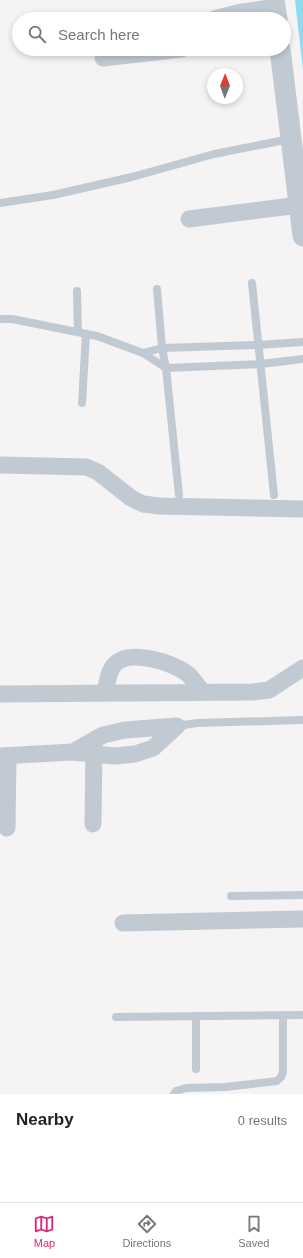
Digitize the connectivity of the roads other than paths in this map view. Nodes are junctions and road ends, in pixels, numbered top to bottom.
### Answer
1 (275, 9) edge
2 (246, 12) edge
3 (121, 56) edge
4 (281, 56) edge
5 (104, 58) dead end
6 (296, 151) edge
7 (0, 203) edge
8 (299, 205) junction
9 (189, 219) dead end
10 (303, 236) edge
11 (252, 283) dead end
12 (158, 289) dead end
13 (77, 291) dead end
14 (0, 319) edge
15 (82, 333) junction
16 (303, 342) edge
17 (258, 345) junction
18 (162, 348) junction
19 (143, 353) junction
20 (303, 359) edge
21 (261, 364) junction
22 (166, 368) junction
23 (82, 402) dead end
24 (0, 465) edge
25 (179, 495) dead end
26 (274, 495) dead end
27 (303, 509) edge
28 (303, 668) edge
29 (203, 692) junction
30 (105, 693) junction
31 (0, 694) edge
32 (303, 720) edge
33 (177, 726) junction
34 (94, 747) junction
35 (4, 756) edge
36 (93, 824) dead end
37 (7, 828) dead end
38 (303, 894) edge
39 (231, 896) dead end
40 (303, 919) edge
41 (123, 923) dead end
42 (284, 1015) junction
43 (303, 1015) edge
44 (196, 1016) junction
45 (116, 1017) dead end
46 (196, 1069) dead end
47 (174, 1094) edge

1 - 2 street
3 - 5 street
4 - 6 street
6 - 7 lane
6 - 8 street
8 - 9 street
8 - 10 street
11 - 17 lane
12 - 18 lane
13 - 15 lane
14 - 15 lane
15 - 19 lane
15 - 23 lane
16 - 17 lane
17 - 18 lane
17 - 21 lane
18 - 19 lane
18 - 22 lane
19 - 22 lane
20 - 21 lane
21 - 22 lane
21 - 26 lane
22 - 25 lane
24 - 27 street
28 - 29 street
29 - 30 street
29 - 30 street
30 - 31 street
32 - 33 lane
33 - 34 street
33 - 34 street
34 - 35 street
34 - 36 street
35 - 37 street
38 - 39 lane
40 - 41 street
42 - 43 lane
42 - 44 lane
42 - 47 lane
44 - 45 lane
44 - 46 lane

